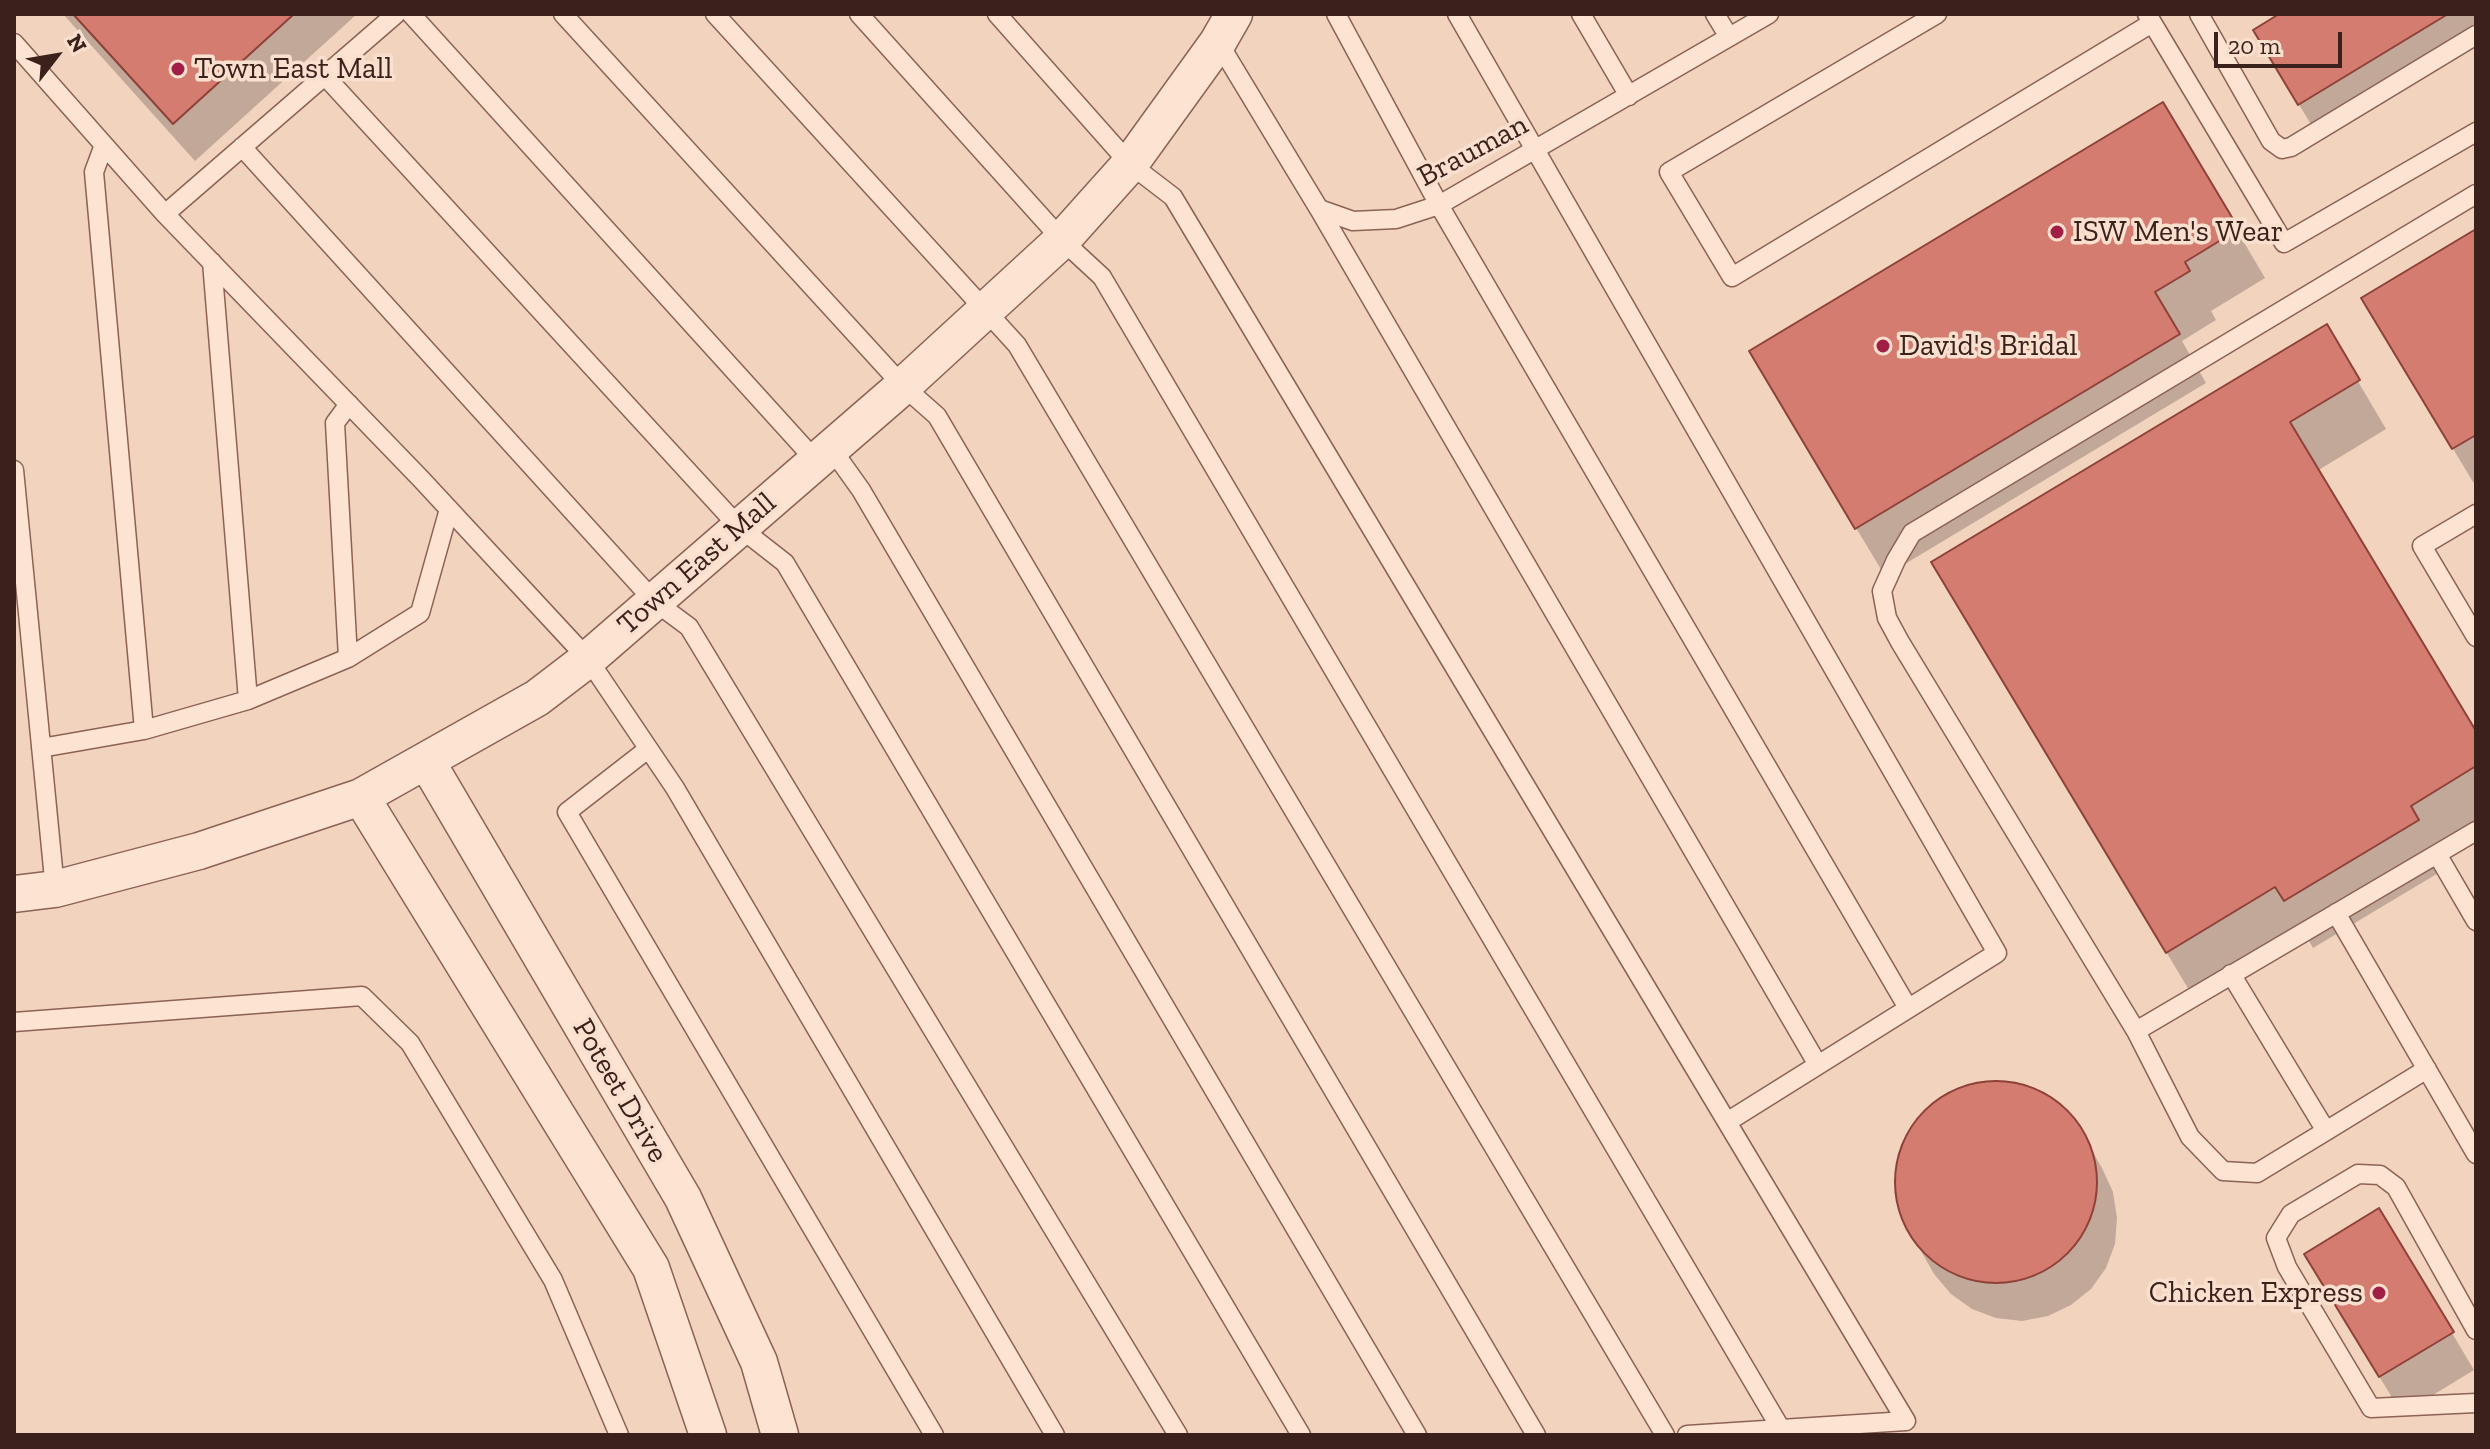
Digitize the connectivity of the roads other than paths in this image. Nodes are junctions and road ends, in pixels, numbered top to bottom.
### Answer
1 (396, 14) edge
2 (411, 14) edge
3 (563, 14) edge
4 (715, 14) edge
5 (859, 14) edge
6 (997, 14) edge
7 (1336, 14) edge
8 (1457, 14) edge
9 (1581, 14) edge
10 (1715, 14) edge
11 (1769, 14) edge
12 (1937, 14) edge
13 (2199, 14) edge
14 (2149, 18) edge
15 (1226, 28) edge
16 (2476, 35) edge
17 (1729, 37) junction
18 (14, 43) edge
19 (325, 76) junction
20 (1629, 96) junction
21 (2476, 132) edge
22 (104, 145) junction
23 (242, 147) junction
24 (1534, 151) junction
25 (1130, 164) junction
26 (2476, 194) edge
27 (1439, 205) junction
28 (1319, 209) junction
29 (165, 214) junction
30 (1062, 240) junction
31 (212, 262) junction
32 (985, 311) junction
33 (903, 386) junction
34 (349, 404) junction
35 (824, 454) junction
36 (14, 470) edge
37 (449, 509) junction
38 (2476, 514) edge
39 (739, 527) junction
40 (654, 601) junction
41 (2476, 637) edge
42 (348, 658) junction
43 (588, 659) junction
44 (248, 700) junction
45 (144, 730) junction
46 (41, 748) junction
47 (648, 749) junction
48 (427, 762) junction
49 (361, 797) junction
50 (2476, 831) edge
51 (2437, 854) junction
52 (55, 889) junction
53 (14, 894) edge
54 (2336, 913) junction
55 (2476, 921) edge
56 (2231, 974) junction
57 (1908, 1008) junction
58 (14, 1022) edge
59 (2136, 1031) junction
60 (1818, 1065) junction
61 (2427, 1069) junction
62 (1727, 1122) junction
63 (2326, 1131) junction
64 (2476, 1154) edge
65 (2476, 1330) edge
66 (2476, 1403) edge
67 (1781, 1429) junction
68 (619, 1435) edge
69 (708, 1435) edge
70 (780, 1435) edge
71 (934, 1435) edge
72 (1055, 1435) edge
73 (1178, 1435) edge
74 (1301, 1435) edge
75 (1417, 1435) edge
76 (1536, 1435) edge
77 (1665, 1435) edge
78 (1687, 1435) edge

1 - 19 lane
2 - 35 lane
3 - 33 lane
4 - 32 lane
5 - 30 lane
6 - 25 lane
7 - 27 lane
8 - 24 lane
9 - 20 lane
10 - 17 lane
11 - 17 lane, Brauman
12 - 14 lane
13 - 16 lane
14 - 21 lane
15 - 25 street, Town East Mall
15 - 28 lane
17 - 20 lane, Brauman
18 - 22 lane
19 - 23 lane
19 - 39 lane
20 - 24 lane, Brauman
22 - 29 lane
22 - 45 lane
23 - 29 lane
23 - 40 lane
24 - 27 lane, Brauman
24 - 57 lane
25 - 30 street, Town East Mall
25 - 62 lane
26 - 59 lane
27 - 28 lane, Brauman
27 - 57 lane
28 - 60 lane
29 - 31 lane
30 - 32 street, Town East Mall
30 - 67 lane
31 - 34 lane
31 - 44 lane
32 - 33 street, Town East Mall
32 - 77 lane
33 - 35 street, Town East Mall
33 - 76 lane
34 - 37 lane
34 - 42 lane
35 - 39 street, Town East Mall
35 - 75 lane
36 - 46 lane
37 - 42 lane
37 - 43 lane
38 - 41 lane
39 - 40 street, Town East Mall
39 - 74 lane
40 - 43 street, Town East Mall
40 - 73 lane
42 - 44 lane
43 - 47 lane
43 - 48 street, Town East Mall
44 - 45 lane
45 - 46 lane
46 - 52 lane
47 - 71 lane
47 - 72 lane
48 - 49 street, Town East Mall
48 - 70 street, Poteet Drive
49 - 52 street, Town East Mall
49 - 69 street
50 - 51 lane
51 - 54 lane
51 - 55 lane
52 - 53 street, Town East Mall
54 - 56 lane
54 - 61 lane
56 - 59 lane
56 - 63 lane
57 - 60 lane
58 - 68 lane
59 - 63 lane
60 - 62 lane
61 - 63 lane
61 - 64 lane
62 - 67 lane
65 - 66 lane
67 - 78 lane

